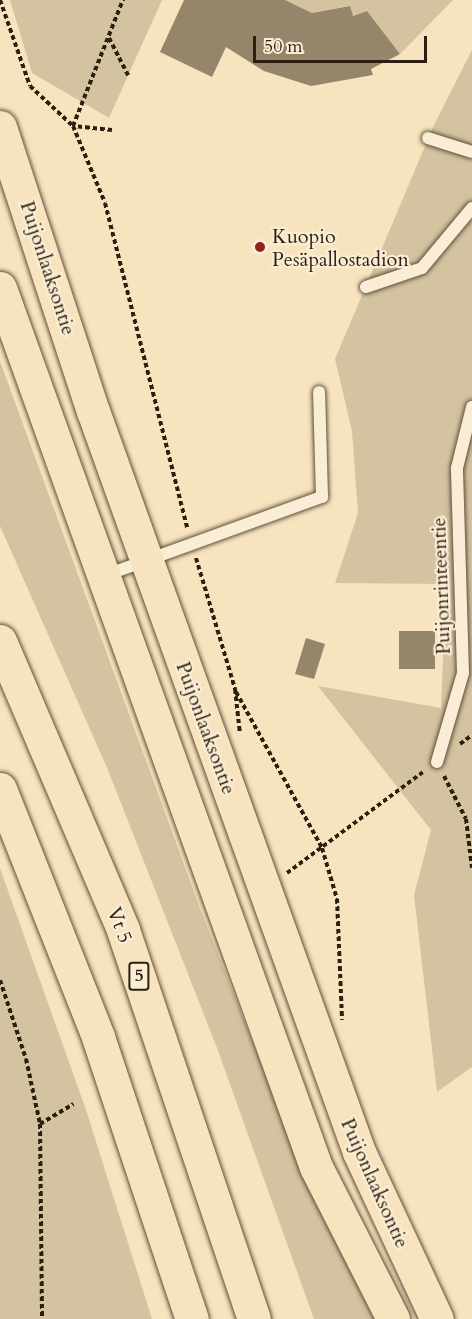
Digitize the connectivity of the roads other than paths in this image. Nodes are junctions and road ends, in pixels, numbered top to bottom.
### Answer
1 (0, 127) edge
2 (428, 138) dead end
3 (472, 152) edge
4 (472, 208) edge
5 (366, 287) dead end
6 (0, 288) edge
7 (319, 392) dead end
8 (472, 407) edge
9 (147, 561) junction
10 (102, 576) junction
11 (0, 641) edge
12 (437, 762) road end
13 (0, 789) edge
14 (192, 1319) edge
15 (254, 1319) edge
16 (393, 1319) edge
17 (437, 1319) edge

1 - 9 main road, Puijonlaaksontie
2 - 3 lane
4 - 5 lane
6 - 10 main road
7 - 9 lane
8 - 12 lane, Puijonrinteentie
9 - 10 lane
9 - 17 main road, Puijonlaaksontie
10 - 16 main road
11 - 15 main road, Vt 5 / 5
13 - 14 main road

